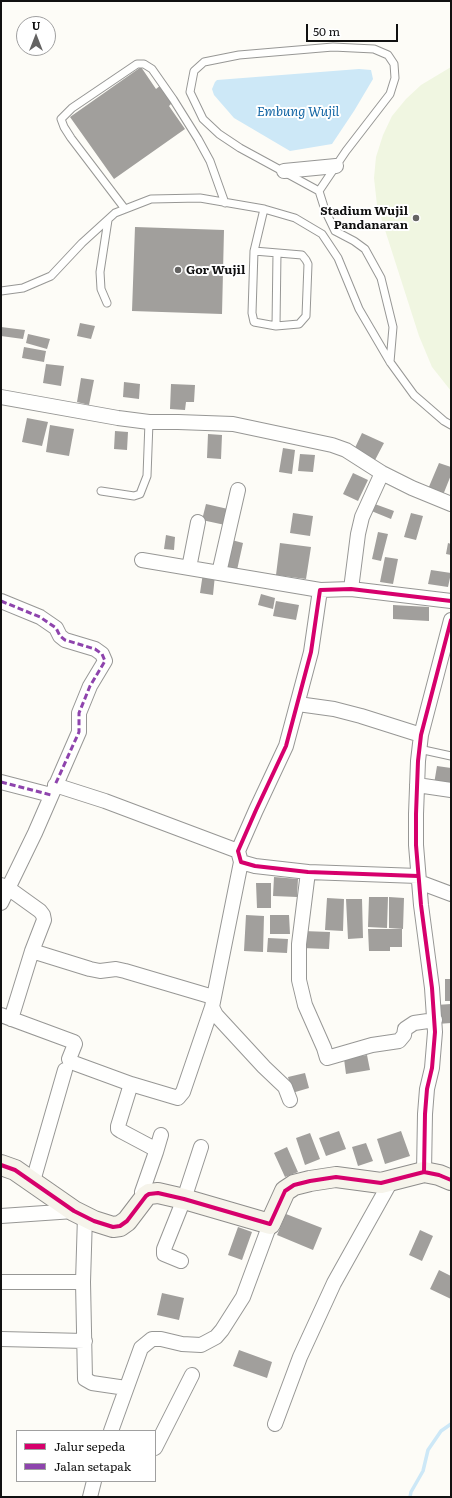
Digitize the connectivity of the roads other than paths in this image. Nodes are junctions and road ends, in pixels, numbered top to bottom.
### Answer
1 (336, 166) junction
2 (284, 171) junction
3 (319, 191) junction
4 (225, 203) junction
5 (125, 209) junction
6 (264, 209) junction
7 (108, 219) junction
8 (335, 231) junction
9 (322, 234) junction
10 (254, 251) junction
11 (277, 253) junction
12 (1, 291) edge
13 (107, 303) dead end
14 (276, 326) junction
15 (390, 362) junction
16 (1, 397) edge
17 (149, 422) junction
18 (451, 425) edge
19 (382, 473) junction
20 (238, 490) dead end
21 (101, 491) dead end
22 (451, 504) edge
23 (198, 522) dead end
24 (142, 560) dead end
25 (189, 568) junction
26 (219, 573) junction
27 (351, 589) junction
28 (320, 590) junction
29 (1, 601) edge
30 (451, 601) edge
31 (451, 620) edge
32 (298, 704) junction
33 (420, 742) junction
34 (451, 756) edge
35 (1, 782) edge
36 (417, 785) junction
37 (53, 790) junction
38 (451, 790) edge
39 (240, 856) junction
40 (308, 872) junction
41 (419, 879) junction
42 (5, 887) edge
43 (451, 894) edge
44 (1, 903) edge
45 (32, 951) junction
46 (213, 1002) junction
47 (6, 1017) edge
48 (435, 1020) junction
49 (65, 1070) dead end
50 (131, 1084) junction
51 (290, 1100) dead end
52 (161, 1135) dead end
53 (201, 1147) dead end
54 (156, 1152) junction
55 (1, 1165) edge
56 (424, 1172) junction
57 (451, 1180) edge
58 (34, 1181) junction
59 (391, 1181) junction
60 (146, 1196) junction
61 (184, 1199) junction
62 (80, 1214) junction
63 (1, 1216) edge
64 (270, 1224) junction
65 (181, 1261) dead end
66 (1, 1282) edge
67 (83, 1282) junction
68 (1, 1339) edge
69 (85, 1341) junction
70 (192, 1375) dead end
71 (126, 1388) junction
72 (275, 1424) dead end
73 (111, 1430) edge
74 (156, 1446) edge
75 (94, 1482) edge
76 (90, 1497) edge

1 - 2 street
1 - 2 lane
1 - 3 lane
2 - 3 lane
3 - 8 lane
4 - 5 lane
4 - 5 lane
4 - 6 lane
5 - 7 lane
6 - 9 lane
6 - 10 lane
7 - 12 lane
7 - 13 lane
8 - 9 lane
8 - 15 lane
9 - 15 lane
10 - 11 lane
10 - 14 lane
11 - 14 lane
11 - 14 lane
15 - 18 lane
16 - 17 street
17 - 19 street
17 - 21 lane
19 - 22 street
19 - 27 street
20 - 26 street
23 - 25 street
24 - 25 street
25 - 26 street
26 - 28 street
27 - 28 street
27 - 30 street
28 - 32 street
29 - 37 street
31 - 33 street
32 - 33 street
32 - 39 street
33 - 34 lane
33 - 36 street
35 - 37 street
36 - 38 street
36 - 41 street
37 - 39 street
37 - 42 street
39 - 40 street
39 - 46 street
40 - 41 street
40 - 48 street
41 - 43 street
41 - 48 street
42 - 44 street
42 - 45 street
45 - 46 street
45 - 47 street
46 - 50 street
46 - 51 street
47 - 50 street
48 - 56 street
49 - 58 street
50 - 54 street
52 - 54 street
53 - 61 street
54 - 60 street
55 - 58 street
56 - 57 street
56 - 59 street
58 - 62 street
59 - 64 street
59 - 72 street
60 - 61 street
60 - 62 street
61 - 64 street
61 - 65 street
62 - 63 street
62 - 67 street
64 - 71 street
66 - 67 street
67 - 69 street
68 - 69 street
69 - 71 street
70 - 74 street
71 - 73 street
75 - 76 street

